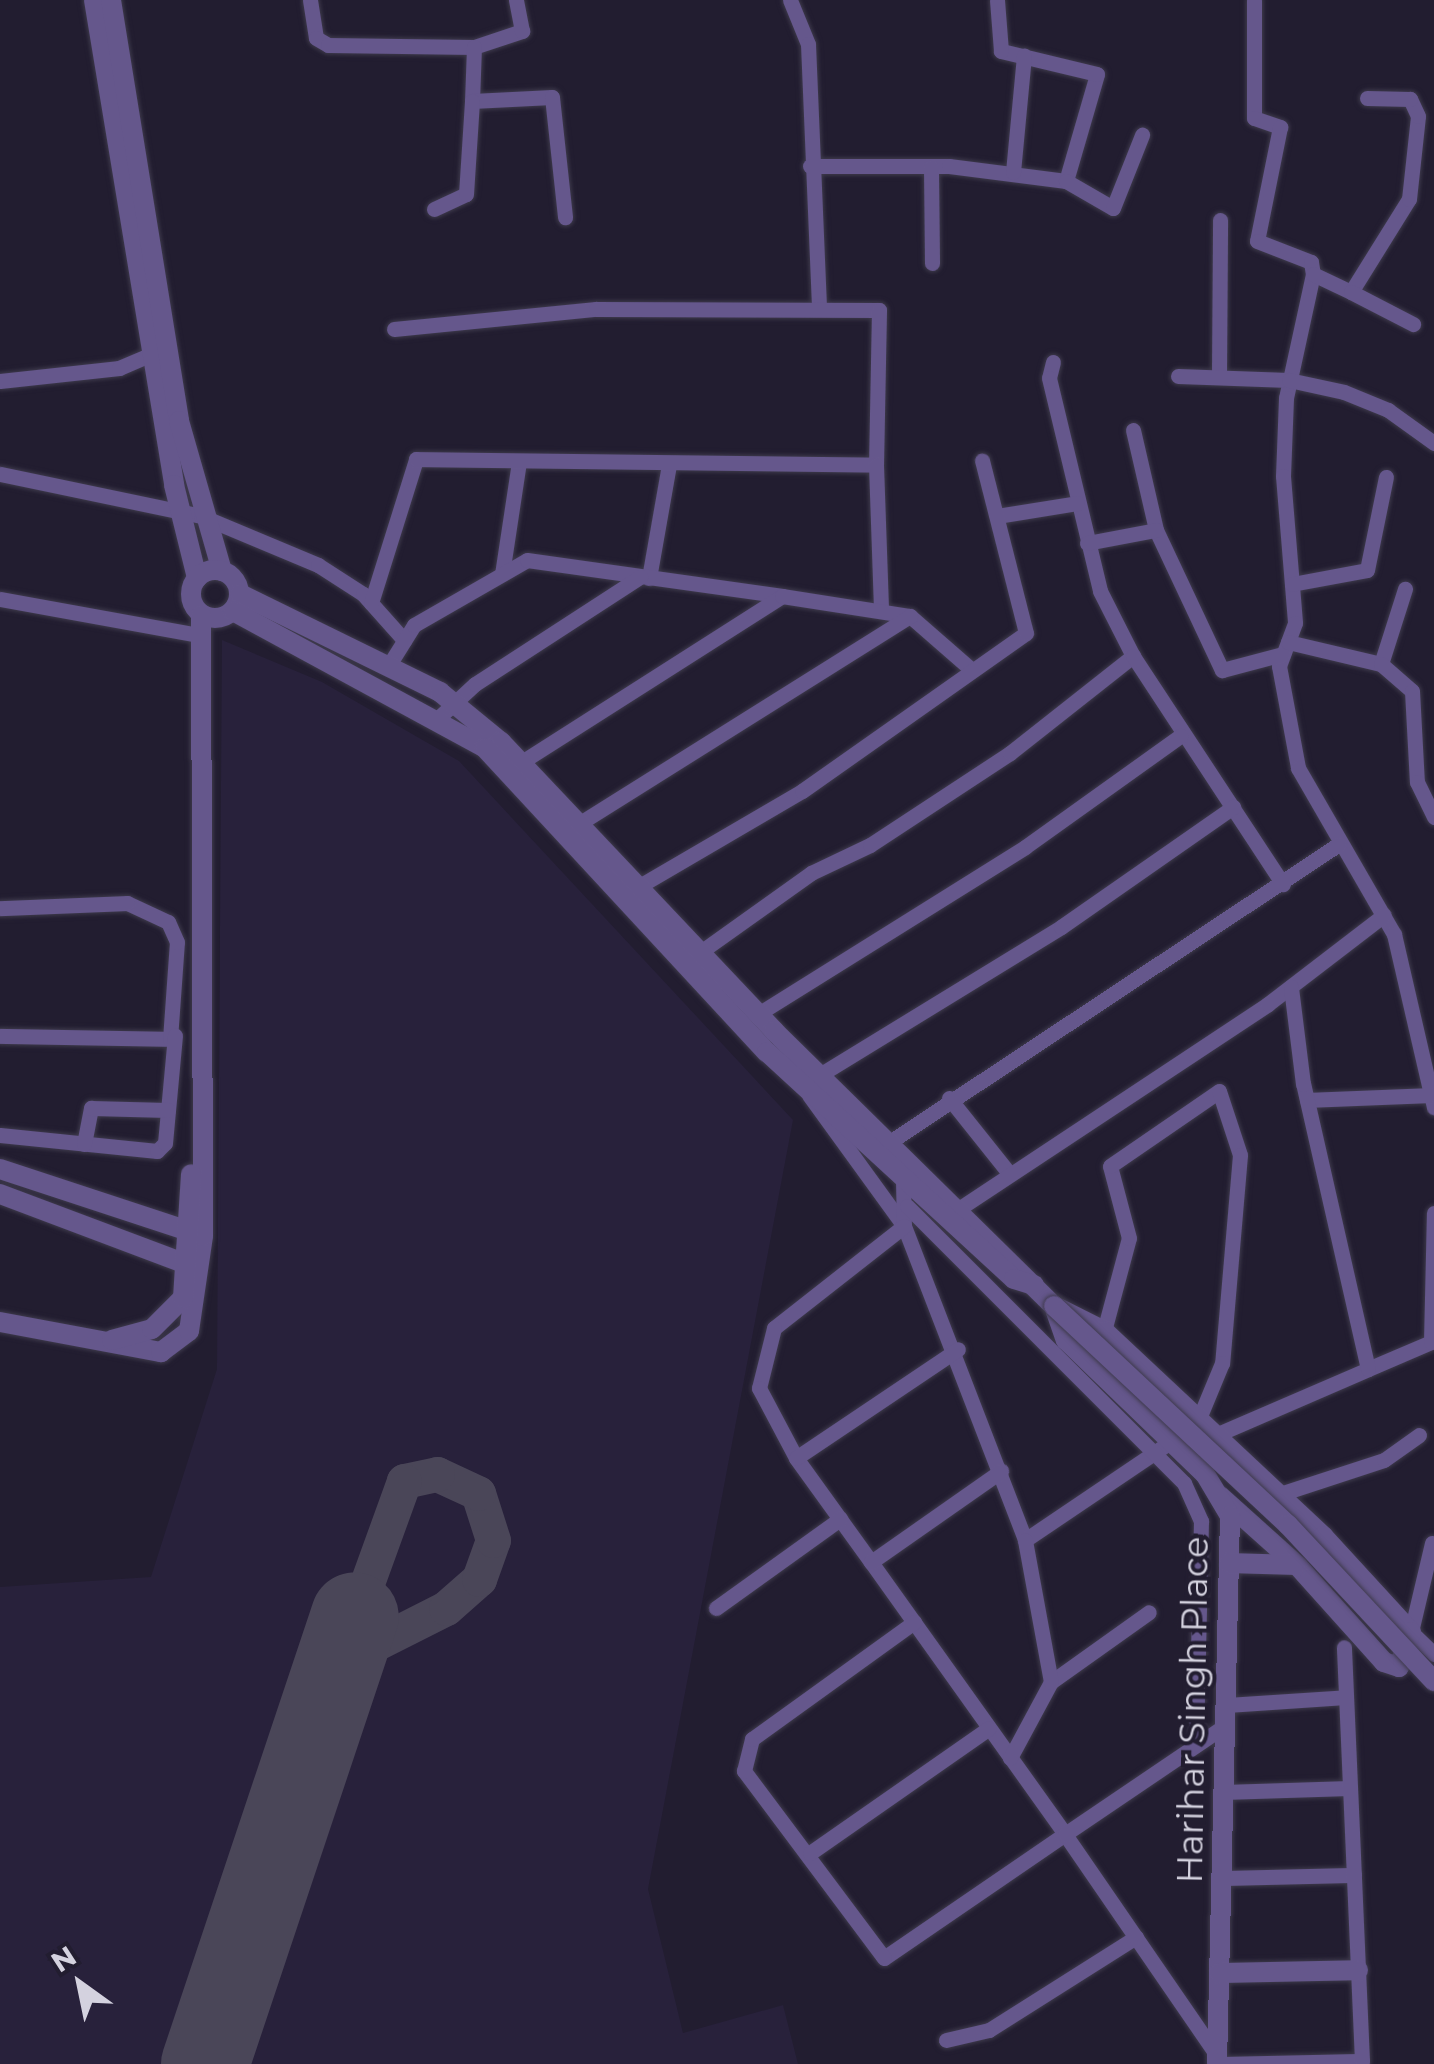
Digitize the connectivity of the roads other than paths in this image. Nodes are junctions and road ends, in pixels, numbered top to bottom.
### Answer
1 (94, 0) edge
2 (111, 0) edge
3 (310, 0) edge
4 (516, 0) edge
5 (790, 0) edge
6 (997, 0) edge
7 (1254, 0) edge
8 (474, 47) junction
9 (1024, 56) junction
10 (1368, 98) dead end
11 (472, 100) junction
12 (121, 114) junction
13 (1142, 135) dead end
14 (129, 160) junction
15 (810, 166) junction
16 (931, 166) junction
17 (1013, 172) junction
18 (1066, 181) junction
19 (434, 209) dead end
20 (565, 218) dead end
21 (1220, 220) dead end
22 (932, 263) dead end
23 (1313, 274) junction
24 (1352, 292) junction
25 (818, 305) junction
26 (1413, 324) dead end
27 (394, 329) dead end
28 (152, 354) junction
29 (1053, 362) dead end
30 (1219, 375) junction
31 (1178, 376) dead end
32 (1290, 380) junction
33 (0, 381) edge
34 (1133, 430) dead end
35 (1434, 443) edge
36 (982, 461) dead end
37 (519, 462) junction
38 (669, 465) junction
39 (876, 465) junction
40 (0, 474) edge
41 (1386, 477) dead end
42 (1077, 503) junction
43 (178, 508) junction
44 (201, 516) junction
45 (997, 516) junction
46 (1156, 530) junction
47 (1087, 543) junction
48 (222, 570) junction
49 (502, 574) junction
50 (644, 577) junction
51 (197, 578) junction
52 (1292, 584) junction
53 (1405, 589) dead end
54 (782, 596) junction
55 (0, 599) edge
56 (236, 602) junction
57 (371, 602) junction
58 (881, 608) junction
59 (910, 616) junction
60 (200, 625) junction
61 (404, 640) junction
62 (1286, 648) junction
63 (1133, 656) junction
64 (1381, 664) junction
65 (389, 665) junction
66 (972, 670) junction
67 (454, 702) junction
68 (436, 721) junction
69 (1180, 736) junction
70 (520, 762) junction
71 (1233, 807) junction
72 (1434, 817) edge
73 (576, 825) junction
74 (1340, 844) junction
75 (1283, 884) junction
76 (641, 900) junction
77 (0, 909) edge
78 (1384, 915) junction
79 (699, 953) junction
80 (1291, 987) junction
81 (758, 1014) junction
82 (175, 1035) junction
83 (0, 1036) edge
84 (812, 1081) junction
85 (950, 1098) junction
86 (1306, 1100) junction
87 (1432, 1101) edge
88 (168, 1110) junction
89 (0, 1135) edge
90 (888, 1143) junction
91 (84, 1144) junction
92 (0, 1169) edge
93 (1008, 1172) junction
94 (903, 1180) junction
95 (0, 1194) edge
96 (907, 1206) junction
97 (957, 1210) junction
98 (1434, 1213) edge
99 (904, 1226) junction
100 (194, 1233) junction
101 (193, 1267) junction
102 (1034, 1285) junction
103 (1054, 1306) junction
104 (0, 1322) edge
105 (1104, 1330) junction
106 (958, 1349) junction
107 (1368, 1369) junction
108 (1200, 1416) junction
109 (1218, 1434) junction
110 (1419, 1435) dead end
111 (1165, 1446) junction
112 (796, 1458) junction
113 (1001, 1472) junction
114 (1280, 1494) junction
115 (1220, 1496) junction
116 (840, 1519) junction
117 (1026, 1540) junction
118 (1432, 1543) edge
119 (871, 1562) junction
120 (1229, 1563) junction
121 (1298, 1566) junction
122 (716, 1608) dead end
123 (1149, 1612) dead end
124 (914, 1622) junction
125 (1411, 1632) junction
126 (1344, 1647) dead end
127 (1434, 1654) edge
128 (1434, 1681) edge
129 (1051, 1682) junction
130 (1346, 1697) junction
131 (1226, 1715) junction
132 (989, 1728) junction
133 (1196, 1745) junction
134 (1010, 1758) junction
135 (1350, 1788) junction
136 (1223, 1792) junction
137 (1065, 1834) junction
138 (810, 1853) junction
139 (1354, 1875) junction
140 (1221, 1878) junction
141 (1136, 1937) junction
142 (1358, 1970) junction
143 (1219, 1973) junction
144 (946, 2040) dead end
145 (1217, 2061) edge

1 - 12 street
2 - 12 street
3 - 8 street
4 - 8 street
5 - 15 street
6 - 9 street
7 - 23 street
8 - 11 street
9 - 17 street
9 - 18 street
10 - 24 street
11 - 19 street
11 - 20 street
12 - 14 street
13 - 18 street
14 - 28 street
14 - 44 street
15 - 16 street
15 - 25 street
16 - 17 street
16 - 22 street
17 - 18 street
21 - 30 street
23 - 24 street
23 - 32 street
24 - 26 street
25 - 27 street
25 - 39 street
28 - 33 street
28 - 43 street
29 - 42 street
30 - 31 street
30 - 32 street
32 - 35 street
32 - 52 street
34 - 46 street
36 - 45 street
37 - 38 street
37 - 49 street
37 - 57 street
38 - 39 street
38 - 50 street
39 - 58 street
40 - 43 street
41 - 52 street
42 - 45 street
42 - 47 street
43 - 44 street
43 - 51 street
44 - 48 street
44 - 57 street
45 - 66 street
46 - 47 street
46 - 62 street
47 - 63 street
48 - 51 street
48 - 56 street
49 - 50 street
49 - 61 street
50 - 54 street
50 - 67 street
51 - 60 street
52 - 62 street
53 - 64 street
54 - 58 street
54 - 70 street
55 - 60 street
56 - 60 street
56 - 65 street
56 - 68 street
57 - 61 street
58 - 59 street
59 - 66 street
59 - 73 street
60 - 100 street
61 - 65 street
62 - 64 street
62 - 74 street
63 - 69 street
63 - 79 street
64 - 72 street
65 - 67 street
66 - 76 street
67 - 68 street
67 - 70 street
68 - 76 street
69 - 71 street
69 - 81 street
70 - 73 street
71 - 75 street
71 - 84 street
73 - 76 street
74 - 75 street
74 - 78 street
75 - 85 street
76 - 79 street
76 - 84 street
77 - 82 street
78 - 80 street
78 - 87 street
79 - 81 street
80 - 86 street
80 - 93 street
81 - 84 street
82 - 83 street
82 - 88 street
84 - 90 street
84 - 94 street
84 - 99 street
85 - 90 street
85 - 93 street
86 - 87 street
86 - 107 street
88 - 91 street
88 - 91 street
89 - 91 street
90 - 97 street
92 - 100 street
93 - 97 street
94 - 96 street
94 - 102 street
95 - 101 street
96 - 99 street
96 - 111 street
97 - 102 street
98 - 107 street
99 - 106 street
99 - 112 street
100 - 101 street
101 - 104 street
102 - 103 street
103 - 105 street
103 - 111 street, Harihar Singh Place
103 - 128 street, bridge
105 - 108 street
105 - 108 street
106 - 112 street
106 - 113 street
107 - 109 street
108 - 109 street
109 - 114 street
110 - 114 street
111 - 115 street, Harihar Singh Place
111 - 117 street
111 - 133 street
112 - 116 street
113 - 117 street
113 - 119 street
114 - 125 street
115 - 120 street, Harihar Singh Place
115 - 121 street
116 - 119 street
116 - 122 street
117 - 129 street
118 - 125 street
119 - 124 street
120 - 121 street
120 - 131 street, Harihar Singh Place
121 - 125 street
123 - 129 street
124 - 132 street
124 - 138 street
125 - 127 street
126 - 130 street
129 - 134 street
130 - 131 street
130 - 135 street
131 - 133 street
131 - 136 street, Harihar Singh Place
132 - 134 street
132 - 138 street
133 - 137 street
134 - 137 street
135 - 136 street
135 - 139 street
136 - 140 street, Harihar Singh Place
137 - 138 street
137 - 141 street
139 - 140 street
139 - 142 street
140 - 143 street, Harihar Singh Place
141 - 144 street
141 - 145 street
142 - 143 street
142 - 145 street
143 - 145 street, Harihar Singh Place

